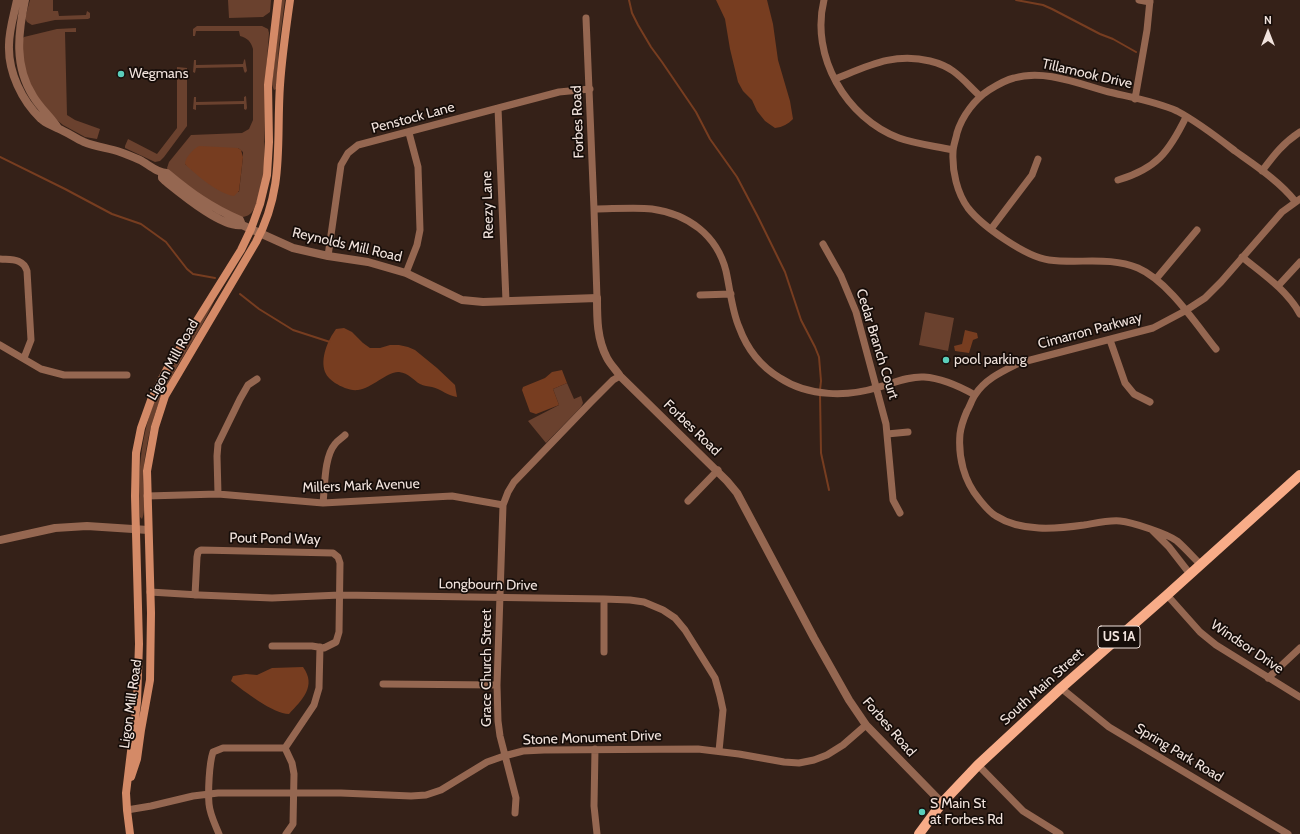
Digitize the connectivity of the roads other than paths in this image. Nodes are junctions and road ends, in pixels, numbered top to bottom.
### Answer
1 (17, 0) edge
2 (25, 0) edge
3 (278, 0) edge
4 (290, 0) edge
5 (824, 0) edge
6 (1139, 0) edge
7 (1150, 1) edge
8 (586, 18) dead end
9 (10, 31) junction
10 (835, 79) junction
11 (27, 86) junction
12 (590, 89) junction
13 (980, 96) junction
14 (1135, 98) junction
15 (498, 108) junction
16 (1186, 117) junction
17 (58, 128) junction
18 (410, 132) junction
19 (1300, 132) edge
20 (953, 150) junction
21 (1038, 159) dead end
22 (1262, 170) junction
23 (1118, 180) dead end
24 (1298, 200) edge
25 (594, 210) junction
26 (992, 229) junction
27 (1197, 230) dead end
28 (256, 232) junction
29 (823, 244) dead end
30 (328, 256) junction
31 (1242, 257) junction
32 (0, 259) edge
33 (1300, 262) edge
34 (406, 273) junction
35 (1156, 279) junction
36 (1278, 286) junction
37 (731, 294) junction
38 (700, 295) dead end
39 (597, 298) junction
40 (506, 301) junction
41 (1185, 311) junction
42 (1300, 314) edge
43 (1110, 340) junction
44 (0, 345) edge
45 (1216, 349) dead end
46 (24, 358) junction
47 (127, 375) dead end
48 (620, 376) junction
49 (257, 379) dead end
50 (877, 388) junction
51 (975, 395) junction
52 (1150, 402) dead end
53 (908, 432) dead end
54 (887, 434) junction
55 (345, 435) dead end
56 (718, 470) junction
57 (1300, 475) edge
58 (218, 494) junction
59 (147, 496) junction
60 (688, 501) dead end
61 (323, 503) junction
62 (503, 505) junction
63 (900, 513) dead end
64 (136, 530) junction
65 (148, 530) junction
66 (1152, 530) junction
67 (0, 540) edge
68 (1200, 564) junction
69 (1190, 574) junction
70 (150, 592) junction
71 (195, 595) junction
72 (1167, 595) junction
73 (340, 596) junction
74 (500, 598) junction
75 (604, 599) junction
76 (272, 646) dead end
77 (320, 647) junction
78 (1300, 648) edge
79 (604, 652) dead end
80 (1268, 678) junction
81 (383, 684) dead end
82 (498, 685) junction
83 (1061, 688) junction
84 (1300, 697) edge
85 (866, 725) junction
86 (285, 748) junction
87 (595, 749) junction
88 (719, 751) junction
89 (504, 756) junction
90 (978, 765) junction
91 (293, 792) junction
92 (126, 793) junction
93 (209, 794) junction
94 (942, 803) junction
95 (127, 810) junction
96 (515, 813) dead end
97 (130, 834) edge
98 (219, 834) edge
99 (286, 834) edge
100 (597, 834) edge
101 (919, 834) edge
102 (1060, 834) edge
103 (1288, 834) edge

1 - 9 street
2 - 11 street
3 - 28 main road, Ligon Mill Road
4 - 28 main road, Ligon Mill Road
5 - 10 street
6 - 7 street
7 - 14 street
8 - 12 street, Forbes Road
9 - 11 street
9 - 17 street
10 - 13 street
10 - 20 street
11 - 17 street
12 - 15 street, Penstock Lane
12 - 25 street, Forbes Road
13 - 14 street, Tillamook Drive
13 - 20 street, Tillamook Drive
14 - 16 street, Tillamook Drive
15 - 18 street, Penstock Lane
15 - 40 street, Reezy Lane
16 - 22 street, Tillamook Drive
16 - 23 street
17 - 28 street, Reynolds Mill Road
18 - 30 street, Penstock Lane
18 - 34 street
19 - 22 street
20 - 26 street, Tillamook Drive
21 - 26 street
22 - 24 street, Tillamook Drive
24 - 31 street, Cimarron Parkway
25 - 37 street
25 - 39 street, Forbes Road
26 - 35 street, Tillamook Drive
27 - 35 street
28 - 30 street, Reynolds Mill Road
28 - 59 main road, Ligon Mill Road
28 - 64 main road, Ligon Mill Road
29 - 50 street, Cedar Branch Court
30 - 34 street, Reynolds Mill Road
31 - 36 street
31 - 41 street, Cimarron Parkway
32 - 46 street
33 - 36 street
34 - 40 street, Reynolds Mill Road
35 - 41 street, Tillamook Drive
36 - 42 street
37 - 38 street
37 - 50 street
39 - 40 street, Reynolds Mill Road
39 - 48 street, Forbes Road
41 - 43 street, Cimarron Parkway
41 - 45 street, Tillamook Drive
43 - 51 street, Cimarron Parkway
43 - 52 street
44 - 46 street
46 - 47 street
48 - 56 street, Forbes Road
48 - 62 street, Grace Church Street
49 - 58 street
50 - 51 street
50 - 54 street, Cedar Branch Court
51 - 66 street, Cimarron Parkway
53 - 54 street
54 - 63 street, Cedar Branch Court
55 - 61 street
56 - 60 street
56 - 85 street, Forbes Road
57 - 68 main road, South Main Street / US 1A
58 - 59 street, Millers Mark Avenue
58 - 61 street, Millers Mark Avenue
59 - 65 main road, Ligon Mill Road
61 - 62 street, Millers Mark Avenue
62 - 74 street, Grace Church Street
64 - 65 street
64 - 67 street
64 - 92 main road, Ligon Mill Road
65 - 70 main road, Ligon Mill Road
66 - 68 street, Cimarron Parkway
66 - 69 street, Cimarron Parkway
68 - 69 main road, South Main Street / US 1A
69 - 72 main road, South Main Street / US 1A
70 - 71 street, Longbourn Drive
70 - 92 main road, Ligon Mill Road
71 - 73 street, Longbourn Drive
71 - 73 street, Pout Pond Way
72 - 80 street, Windsor Drive
72 - 83 main road, South Main Street / US 1A
73 - 74 street, Longbourn Drive
73 - 77 street, Pout Pond Way
74 - 75 street, Longbourn Drive
74 - 82 street, Grace Church Street
75 - 79 street
75 - 88 street, Longbourn Drive
76 - 77 street, Pout Pond Way
77 - 86 street
78 - 80 street
80 - 84 street, Windsor Drive
81 - 82 street
82 - 89 street, Grace Church Street
83 - 90 main road, South Main Street / US 1A
83 - 103 street, Spring Park Road
85 - 88 street, Stone Monument Drive
85 - 94 street, Forbes Road
86 - 91 street
86 - 93 street
87 - 88 street, Stone Monument Drive
87 - 89 street, Stone Monument Drive
87 - 100 street
89 - 91 street, Stone Monument Drive
89 - 96 street, Grace Church Street
90 - 94 main road, South Main Street / US 1A
90 - 102 street
91 - 93 street, Stone Monument Drive
91 - 99 street
92 - 95 main road, Ligon Mill Road
93 - 95 street, Stone Monument Drive
93 - 98 street
94 - 101 main road, South Main Street / US 1A
95 - 97 main road, Ligon Mill Road

